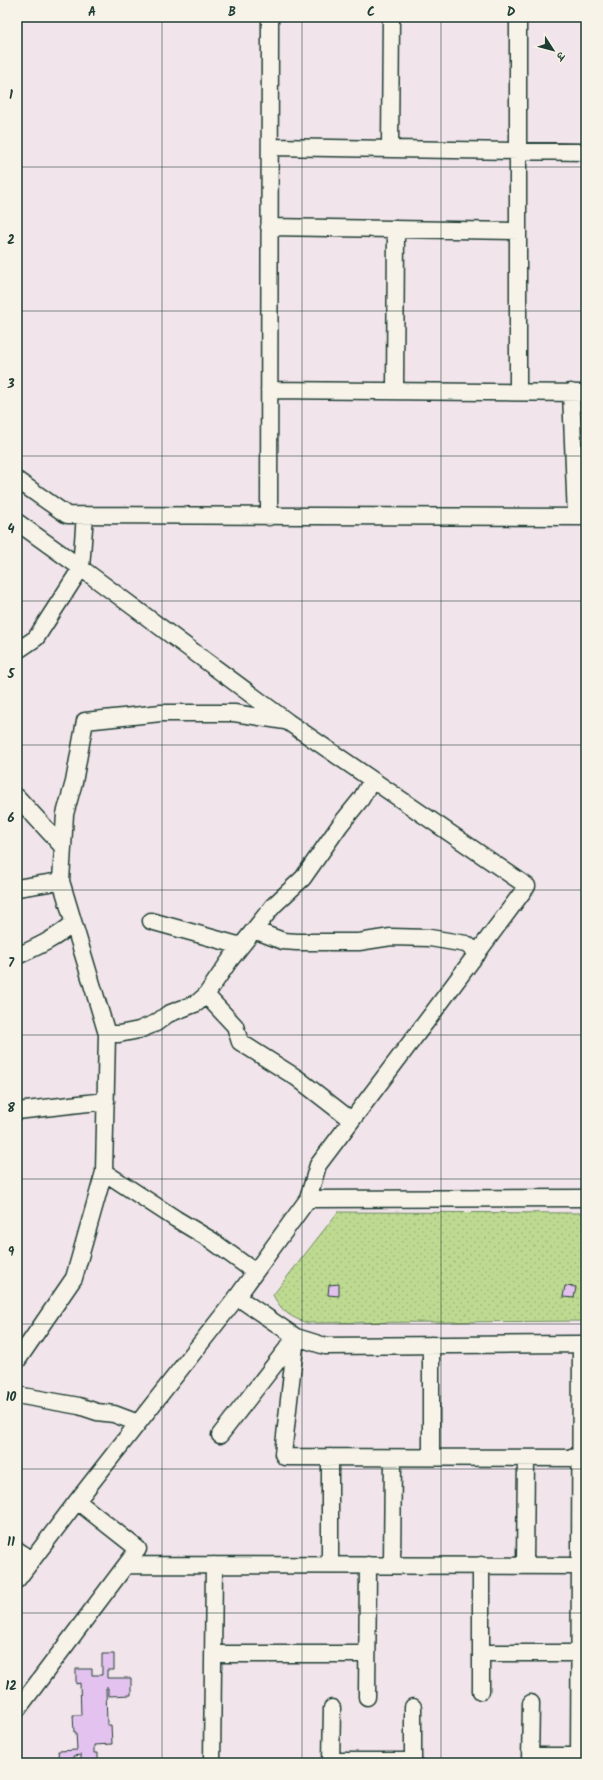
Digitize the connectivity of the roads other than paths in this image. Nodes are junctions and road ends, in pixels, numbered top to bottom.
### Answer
1 (270, 17) edge
2 (391, 17) edge
3 (518, 17) edge
4 (270, 147) junction
5 (390, 148) junction
6 (518, 151) junction
7 (586, 152) edge
8 (269, 227) junction
9 (396, 229) junction
10 (518, 231) junction
11 (269, 390) junction
12 (396, 391) junction
13 (518, 392) junction
14 (578, 392) edge
15 (17, 480) edge
16 (85, 515) junction
17 (269, 517) junction
18 (581, 517) edge
19 (17, 522) edge
20 (81, 568) junction
21 (17, 651) edge
22 (288, 722) junction
23 (372, 780) junction
24 (17, 797) edge
25 (63, 847) junction
26 (61, 881) junction
27 (17, 888) edge
28 (151, 921) dead end
29 (73, 923) junction
30 (254, 930) junction
31 (241, 946) junction
32 (478, 953) junction
33 (17, 956) edge
34 (206, 995) junction
35 (107, 1034) junction
36 (106, 1101) junction
37 (17, 1111) edge
38 (351, 1120) junction
39 (104, 1172) junction
40 (586, 1198) edge
41 (308, 1199) junction
42 (256, 1272) junction
43 (237, 1297) junction
44 (296, 1337) junction
45 (431, 1345) junction
46 (17, 1361) edge
47 (17, 1395) edge
48 (138, 1423) junction
49 (220, 1435) dead end
50 (330, 1457) junction
51 (431, 1457) junction
52 (393, 1458) junction
53 (526, 1458) junction
54 (581, 1458) junction
55 (78, 1500) junction
56 (17, 1550) edge
57 (32, 1560) junction
58 (126, 1565) junction
59 (214, 1565) junction
60 (330, 1565) junction
61 (368, 1565) junction
62 (392, 1565) junction
63 (525, 1565) junction
64 (482, 1566) junction
65 (580, 1566) junction
66 (17, 1580) edge
67 (481, 1653) junction
68 (580, 1653) junction
69 (213, 1654) junction
70 (367, 1654) junction
71 (481, 1691) dead end
72 (367, 1697) dead end
73 (531, 1702) dead end
74 (413, 1707) dead end
75 (332, 1708) dead end
76 (17, 1710) edge
77 (530, 1759) edge
78 (579, 1760) edge
79 (331, 1762) edge
80 (413, 1762) edge
81 (212, 1763) edge

1 - 4 street
2 - 5 street
3 - 6 street
4 - 5 street
4 - 8 street
5 - 6 street
6 - 7 street
6 - 10 street
8 - 9 street
8 - 11 street
9 - 10 street
9 - 12 street
10 - 13 street
11 - 12 street
11 - 17 street
12 - 13 street
13 - 14 street
14 - 18 street
15 - 16 street
16 - 17 street
16 - 20 street
17 - 18 street
19 - 20 street
20 - 21 street
20 - 22 street
22 - 23 street
22 - 25 street
23 - 30 street
23 - 32 street
24 - 25 street
25 - 26 street
26 - 27 street
26 - 29 street
28 - 31 street
29 - 33 street
29 - 35 street
30 - 31 street
30 - 32 street
31 - 34 street
32 - 38 street
34 - 35 street
34 - 38 street
35 - 36 street
36 - 37 street
36 - 39 street
38 - 41 street
39 - 42 street
39 - 46 street
40 - 41 street
41 - 42 street
42 - 43 street
43 - 44 street
43 - 48 street
44 - 45 street
44 - 49 street
44 - 50 street
45 - 51 street
45 - 54 street
47 - 48 street
48 - 55 street
50 - 52 street
50 - 60 street
51 - 52 street
51 - 53 street
52 - 62 street
53 - 54 street
53 - 63 street
54 - 65 street
55 - 57 street
55 - 58 street
56 - 57 street
57 - 66 street
58 - 59 street
58 - 76 street
59 - 60 street
59 - 69 street
60 - 61 street
61 - 62 street
61 - 70 street
62 - 64 street
63 - 64 street
63 - 65 street
64 - 67 street
65 - 68 street
67 - 68 street
67 - 71 street
68 - 78 street
69 - 70 street
69 - 81 street
70 - 72 street
73 - 77 street
74 - 80 street
75 - 79 street
77 - 78 street
79 - 80 street

